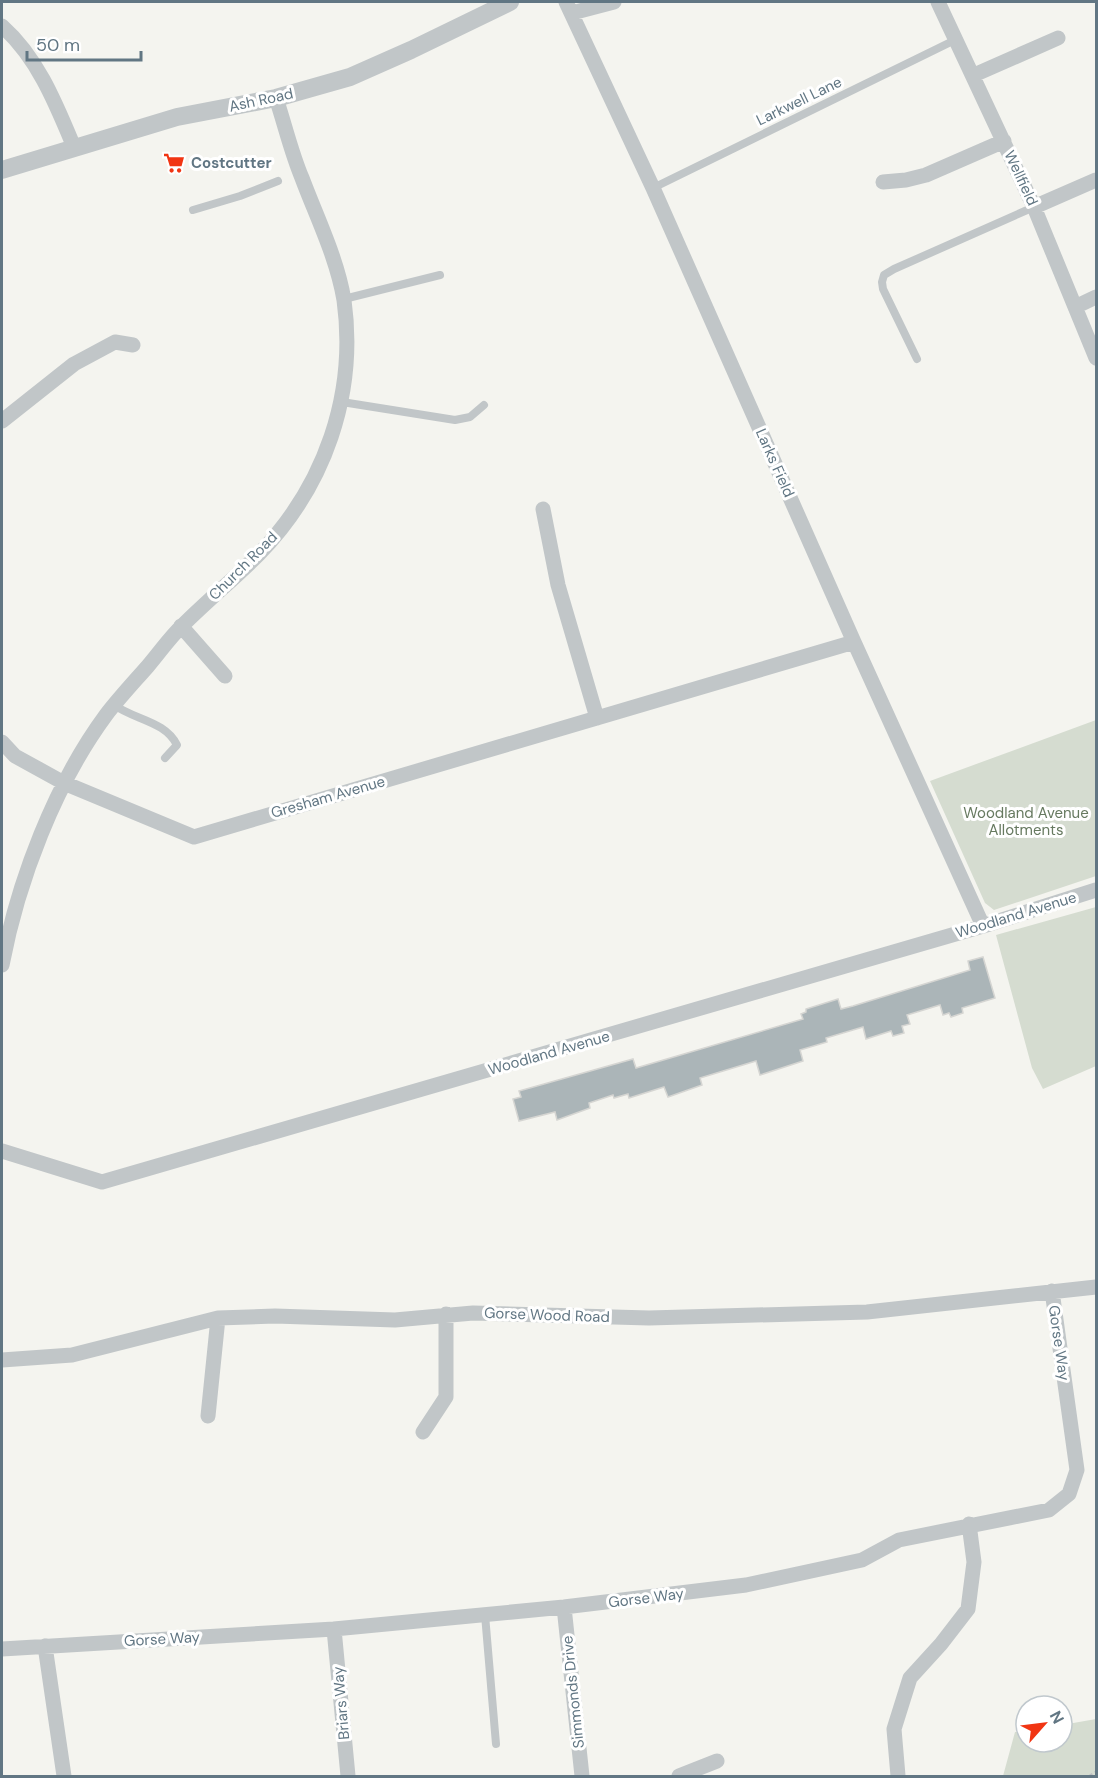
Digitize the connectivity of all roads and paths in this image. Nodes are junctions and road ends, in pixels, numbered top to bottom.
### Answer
1 (510, 2) edge
2 (614, 2) edge
3 (938, 2) edge
4 (569, 7) edge
5 (2, 26) edge
6 (1058, 38) dead end
7 (957, 39) junction
8 (974, 75) junction
9 (276, 98) junction
10 (1004, 141) junction
11 (74, 147) junction
12 (2, 170) edge
13 (1096, 180) edge
14 (278, 181) dead end
15 (883, 182) dead end
16 (653, 188) junction
17 (1034, 207) junction
18 (193, 210) dead end
19 (440, 275) dead end
20 (1096, 297) edge
21 (344, 299) junction
22 (1075, 307) junction
23 (133, 345) dead end
24 (917, 358) dead end
25 (1096, 358) edge
26 (342, 402) junction
27 (484, 405) dead end
28 (2, 421) edge
29 (543, 509) dead end
30 (181, 626) junction
31 (854, 642) junction
32 (225, 676) dead end
33 (114, 705) junction
34 (597, 717) junction
35 (2, 742) edge
36 (165, 758) dead end
37 (64, 783) junction
38 (1096, 890) edge
39 (983, 926) junction
40 (2, 965) edge
41 (2, 1151) edge
42 (1096, 1287) edge
43 (1052, 1291) junction
44 (446, 1314) junction
45 (218, 1318) junction
46 (2, 1360) edge
47 (208, 1416) dead end
48 (423, 1432) dead end
49 (969, 1524) junction
50 (564, 1607) junction
51 (484, 1615) junction
52 (334, 1629) junction
53 (45, 1646) junction
54 (2, 1649) edge
55 (496, 1744) dead end
56 (717, 1761) dead end
57 (1096, 1772) edge
58 (64, 1776) edge
59 (348, 1776) edge
60 (582, 1776) edge
61 (679, 1776) edge
62 (898, 1776) edge
63 (1090, 1776) edge

1 - 9 street, Ash Road
2 - 4 street
3 - 7 street, Wellfield
4 - 16 street, Larks Field
5 - 11 street
6 - 8 street
7 - 8 street, Wellfield
7 - 16 lane, Larkwell Lane
8 - 10 street, Wellfield
9 - 11 street, Ash Road
9 - 21 street, Church Road
10 - 15 street
10 - 17 street, Wellfield
11 - 12 street, Ash Road
13 - 17 street
14 - 18 lane
16 - 31 street, Larks Field
17 - 22 street, Wellfield
17 - 24 lane
19 - 21 lane
20 - 22 street
21 - 26 street, Church Road
22 - 25 street, Wellfield
23 - 28 street
26 - 27 lane
26 - 30 street, Church Road
29 - 34 street
30 - 32 street
30 - 33 street, Church Road
31 - 34 street, Gresham Avenue
31 - 39 street, Larks Field
33 - 36 lane
33 - 37 street, Church Road
34 - 37 street, Gresham Avenue
35 - 37 street, Gresham Avenue
37 - 40 street, Church Road
38 - 39 street, Woodland Avenue
39 - 41 street, Woodland Avenue
42 - 43 street, Gorse Wood Road
43 - 44 street, Gorse Wood Road
43 - 49 street, Gorse Way
44 - 45 street, Gorse Wood Road
44 - 48 street
45 - 46 street, Gorse Wood Road
45 - 47 street
49 - 50 street, Gorse Way
49 - 62 street
50 - 51 street, Gorse Way
50 - 60 street, Simmonds Drive
51 - 52 street, Gorse Way
51 - 55 lane
52 - 53 street, Gorse Way
52 - 59 street, Briars Way
53 - 54 street, Gorse Way
53 - 58 street
56 - 61 street
57 - 63 path

